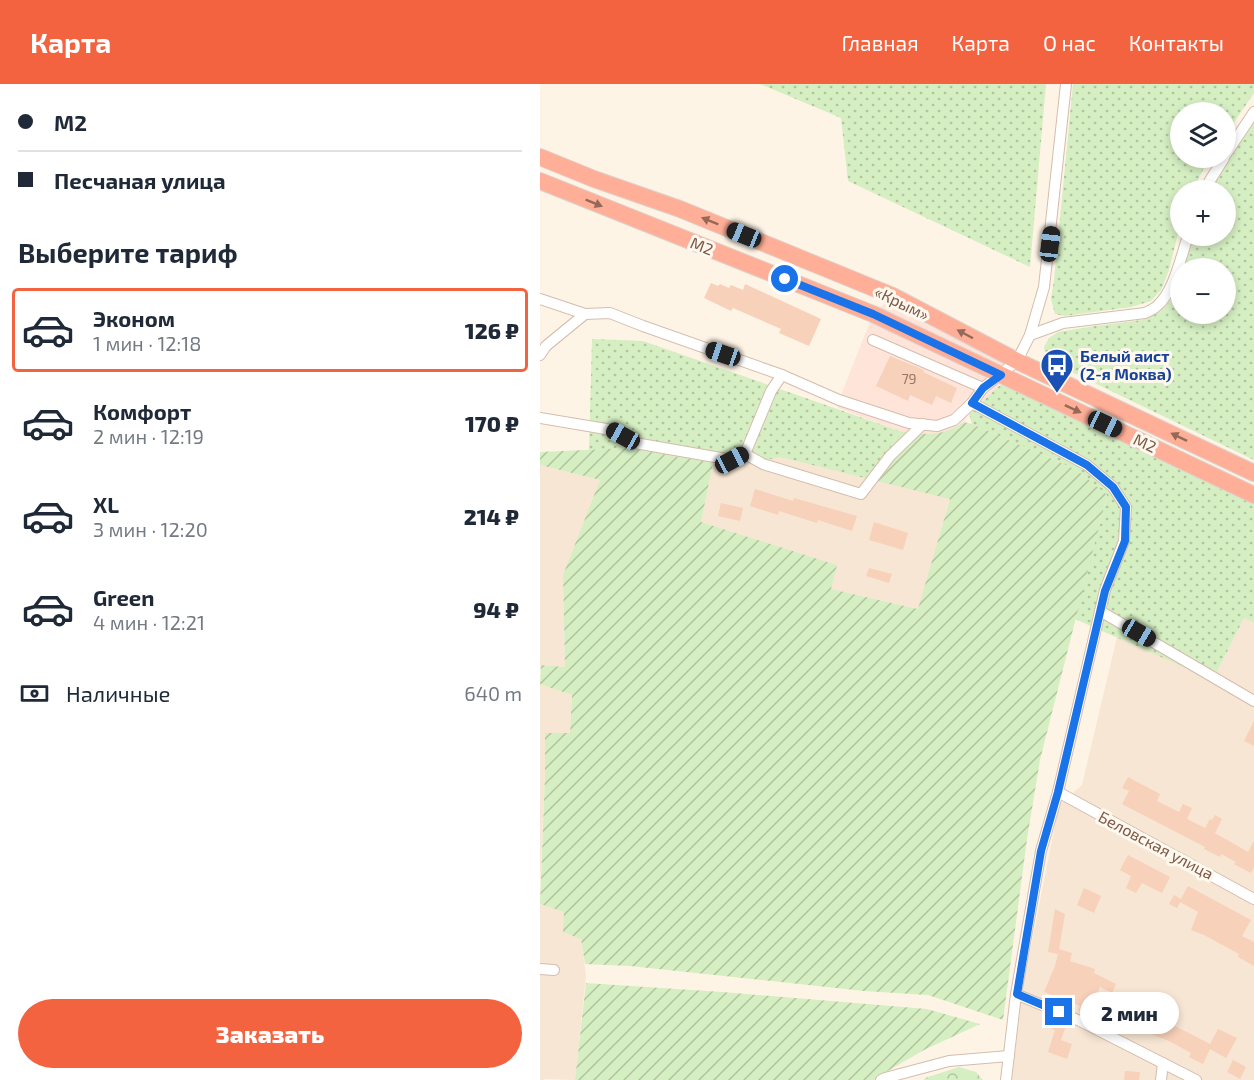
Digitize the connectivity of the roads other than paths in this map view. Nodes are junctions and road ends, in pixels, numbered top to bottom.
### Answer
1 (1066, 84) edge
2 (1254, 112) edge
3 (1236, 139) edge
4 (540, 157) edge
5 (540, 181) edge
6 (1185, 246) edge
7 (540, 299) edge
8 (585, 314) junction
9 (1030, 334) junction
10 (873, 340) dead end
11 (540, 355) edge
12 (1017, 361) junction
13 (783, 375) junction
14 (1001, 375) junction
15 (983, 388) junction
16 (972, 403) junction
17 (540, 418) edge
18 (923, 424) junction
19 (745, 454) junction
20 (1254, 473) edge
21 (1254, 495) edge
22 (1100, 611) junction
23 (1254, 701) edge
24 (1058, 792) junction
25 (1254, 899) edge
26 (540, 969) edge
27 (554, 970) dead end
28 (1017, 994) junction
29 (1009, 1056) junction
30 (1163, 1063) junction
31 (881, 1080) edge
32 (1006, 1080) edge
33 (1161, 1080) edge
34 (1196, 1080) edge

1 - 9 street
2 - 3 street
12 -> 4 highway, «Крым»
5 -> 14 highway, М2
6 - 9 street
7 - 8 street
8 - 11 street
8 - 13 street
9 - 12 street
10 - 15 street
12 - 14 street
20 -> 12 highway, «Крым»
13 - 18 street
13 - 19 street
14 - 15 street
14 -> 21 highway, М2
15 - 16 street
16 - 18 street
16 - 22 street
17 - 19 street
18 - 19 street
22 - 23 street
22 - 24 street
24 - 25 street, Беловская улица
24 - 28 street
26 - 27 street
28 - 29 street
28 - 30 street
29 - 31 street
29 - 32 street
30 - 33 street
30 - 34 street

